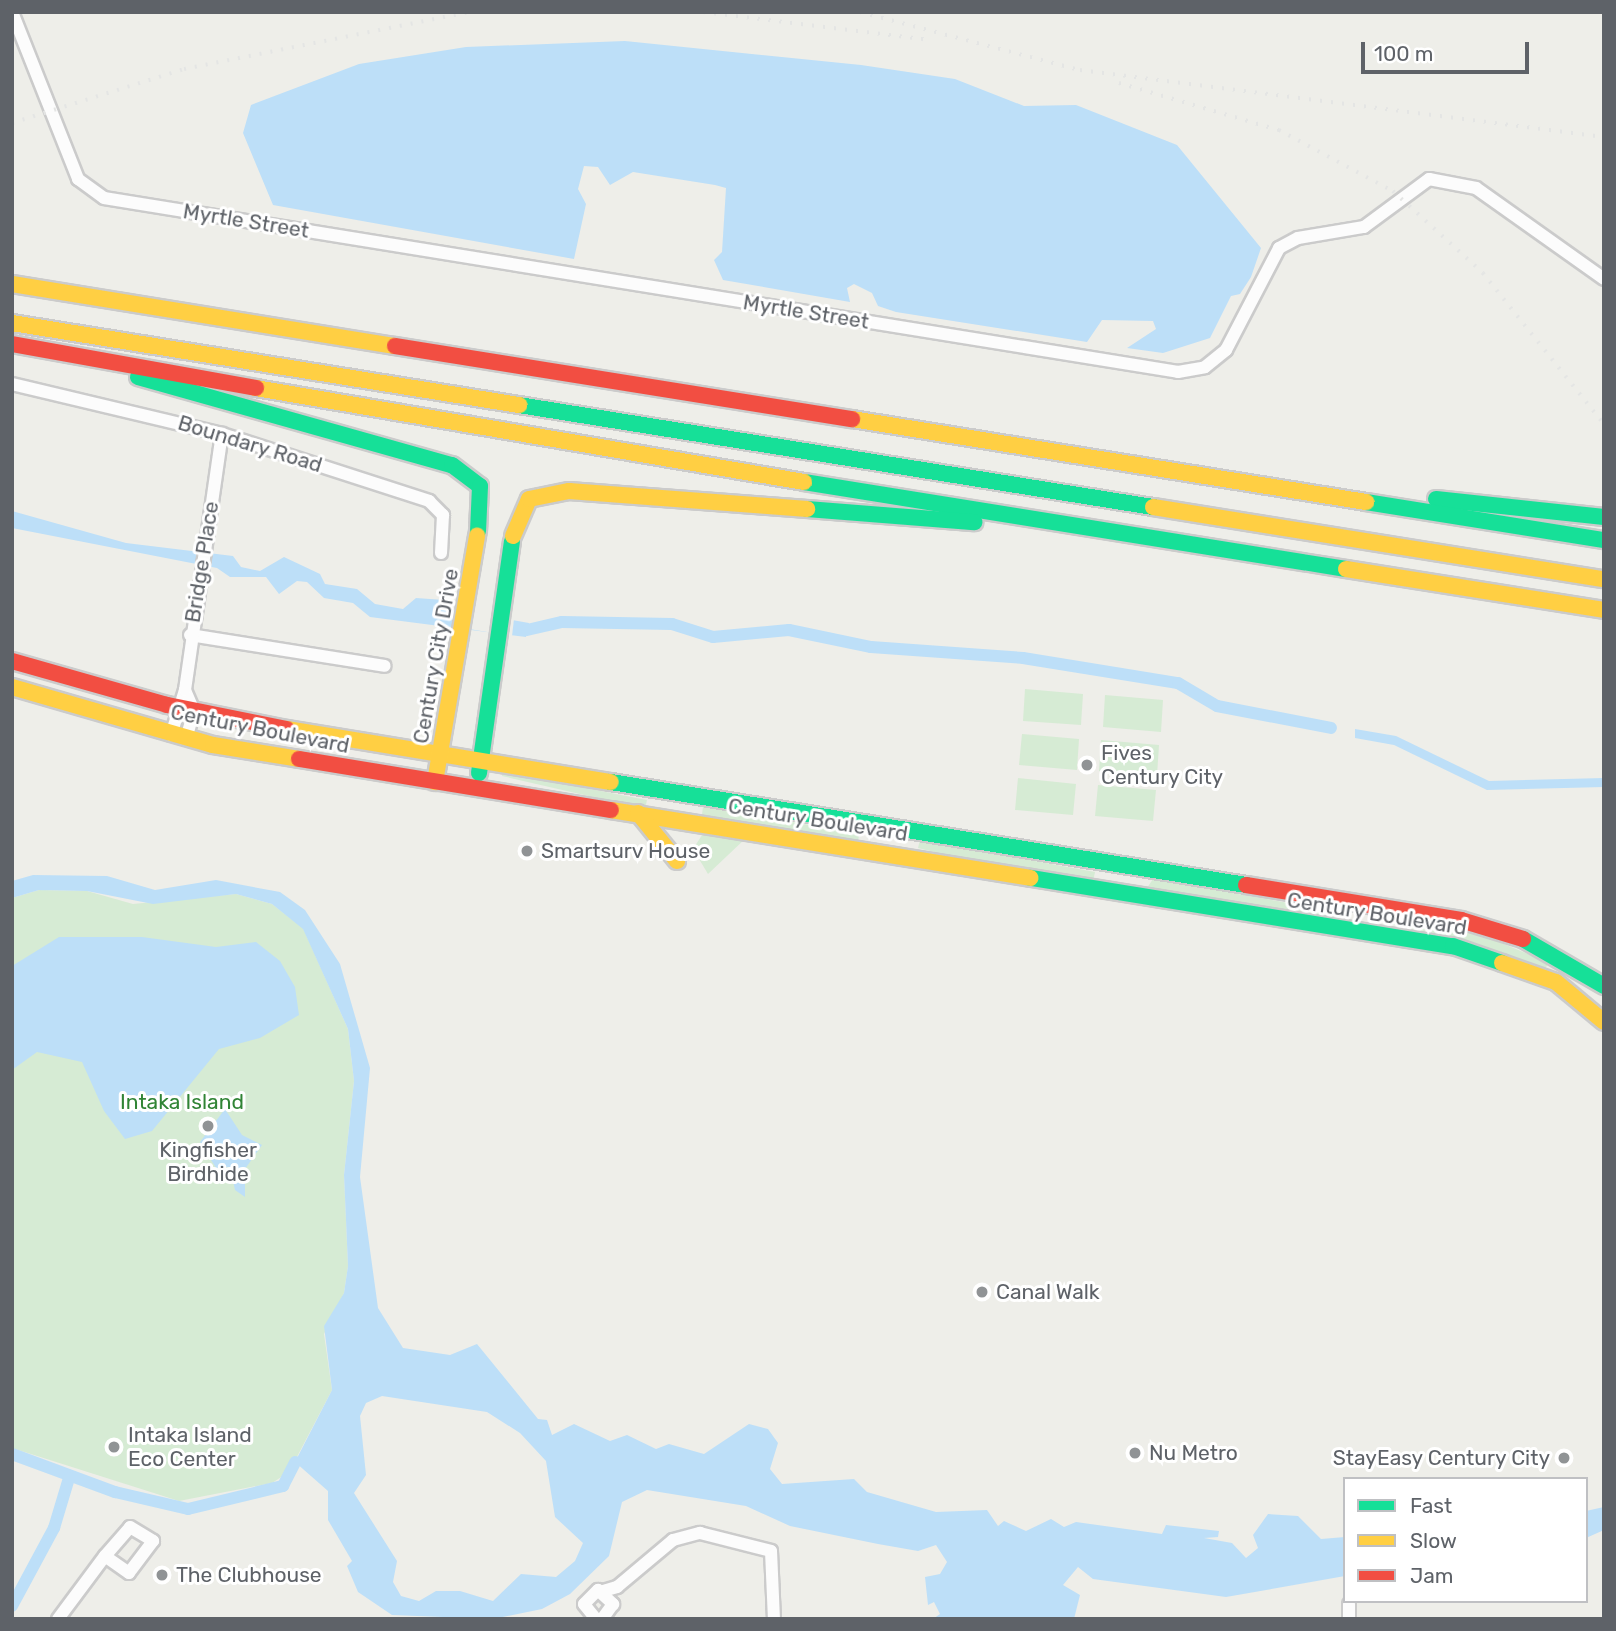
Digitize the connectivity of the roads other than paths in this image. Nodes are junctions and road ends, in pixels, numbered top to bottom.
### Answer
1 (12, 12) edge
2 (1604, 279) edge
3 (12, 284) edge
4 (12, 323) edge
5 (12, 344) edge
6 (12, 352) edge
7 (12, 384) edge
8 (222, 434) junction
9 (1267, 485) junction
10 (1604, 517) edge
11 (1604, 540) edge
12 (1189, 544) junction
13 (441, 553) dead end
14 (1604, 579) edge
15 (1604, 610) edge
16 (190, 635) junction
17 (12, 661) edge
18 (385, 666) dead end
19 (12, 687) edge
20 (186, 709) junction
21 (179, 737) junction
22 (440, 756) junction
23 (480, 763) junction
24 (435, 782) junction
25 (476, 788) junction
26 (638, 814) junction
27 (677, 861) dead end
28 (1604, 986) edge
29 (1604, 1022) edge
30 (105, 1556) dead end
31 (617, 1587) junction
32 (603, 1591) junction
33 (613, 1604) junction
34 (1349, 1604) dead end
35 (585, 1607) junction
36 (58, 1619) edge
37 (578, 1619) edge
38 (596, 1619) edge
39 (602, 1619) edge
40 (774, 1619) edge
41 (1349, 1619) edge

1 - 2 street, Myrtle Street
3 - 9 main road
4 - 14 main road
5 - 12 main road
6 - 22 main road, Century City Drive
7 - 8 street, Boundary Road
8 - 13 street, Boundary Road
8 - 16 street, Bridge Place
9 - 10 main road
9 - 11 main road
12 - 15 main road
12 - 23 main road
16 - 18 street
16 - 20 street, Bridge Place
17 - 20 main road, Century Boulevard
19 - 21 main road, Century Boulevard
20 - 21 street, Bridge Place
20 - 22 main road, Century Boulevard
21 - 24 main road, Century Boulevard
22 - 23 main road, Century Boulevard
22 - 24 main road, Century City Drive
23 - 25 main road
23 - 28 main road, Century Boulevard
24 - 25 main road, Century Boulevard
25 - 26 main road, Century Boulevard
26 - 27 main road
26 - 29 main road, Century Boulevard
30 - 36 street
31 - 32 street
31 - 33 street
31 - 40 street
32 - 33 street
32 - 35 street
33 - 39 street
34 - 41 street
35 - 37 street
35 - 38 street

